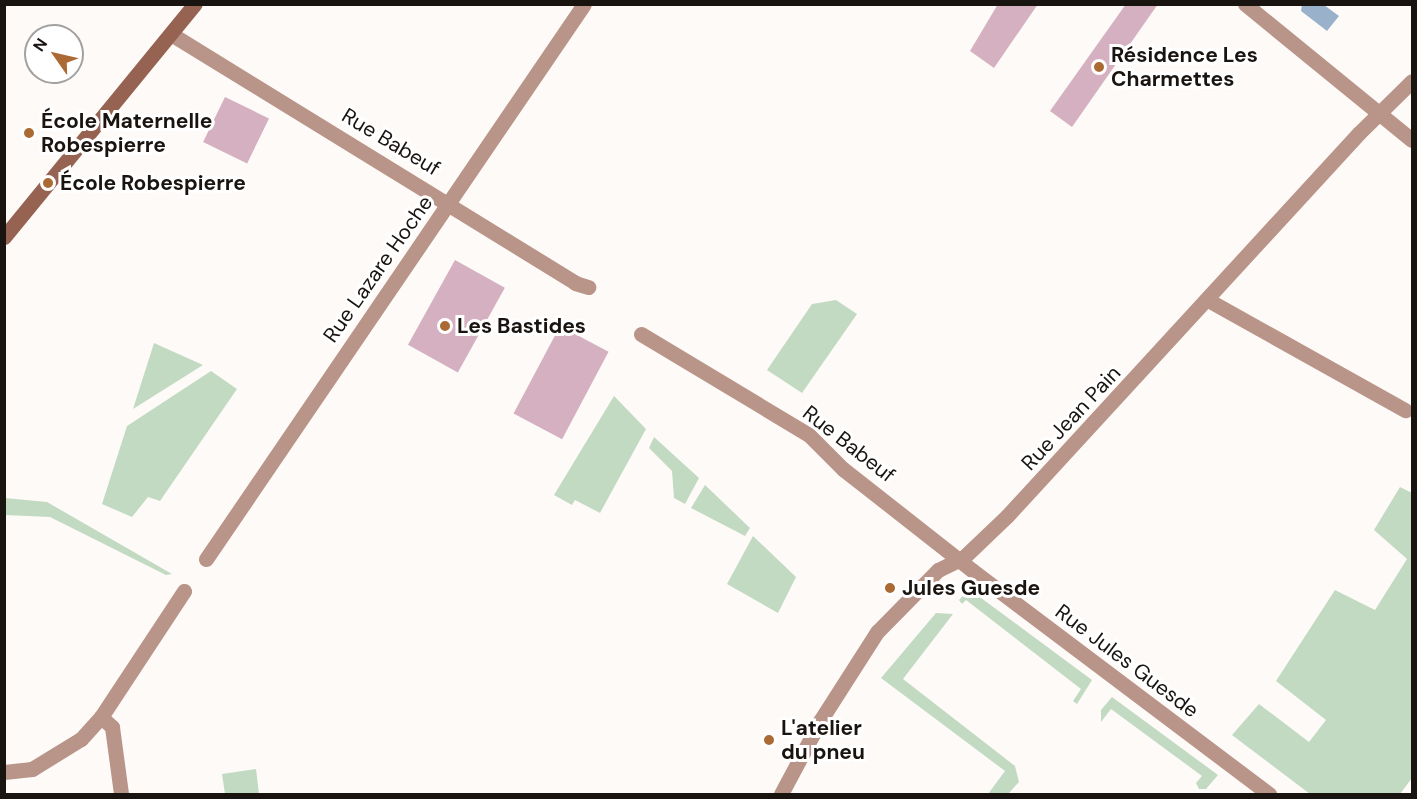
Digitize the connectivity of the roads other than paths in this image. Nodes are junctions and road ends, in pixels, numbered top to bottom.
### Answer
1 (195, 4) edge
2 (584, 4) edge
3 (1245, 4) edge
4 (171, 34) junction
5 (1413, 81) edge
6 (1380, 113) junction
7 (1413, 140) edge
8 (450, 202) junction
9 (4, 237) edge
10 (588, 286) dead end
11 (1208, 300) junction
12 (641, 334) dead end
13 (1405, 410) dead end
14 (963, 558) junction
15 (206, 559) dead end
16 (184, 591) dead end
17 (101, 717) junction
18 (4, 772) edge
19 (121, 795) edge
20 (781, 795) edge
21 (1269, 795) edge

1 - 4 street
2 - 8 street, Rue Lazare Hoche
3 - 6 street
4 - 8 street, Rue Babeuf
4 - 9 street
5 - 6 street, Rue Jean Pain
6 - 7 street
6 - 11 street, Rue Jean Pain
8 - 10 street, Rue Babeuf
8 - 15 street, Rue Lazare Hoche
11 - 13 street
11 - 14 street, Rue Jean Pain
12 - 14 street, Rue Babeuf
14 - 20 street, Rue Jean Pain
14 - 21 street, Rue Jules Guesde
16 - 17 street
17 - 18 street
17 - 19 street

